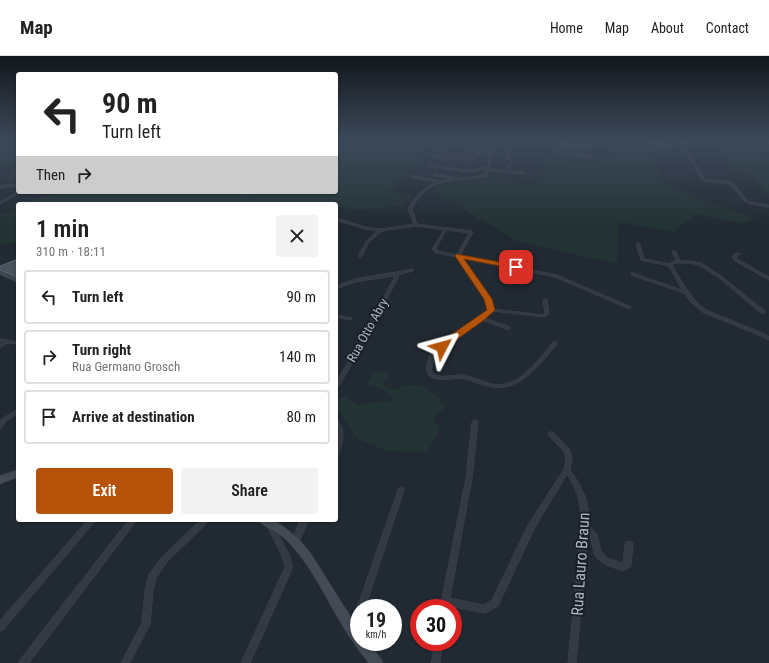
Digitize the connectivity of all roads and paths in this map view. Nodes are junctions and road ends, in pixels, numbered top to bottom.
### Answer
1 (463, 170) edge
2 (475, 170) edge
3 (488, 170) edge
4 (508, 170) edge
5 (698, 170) edge
6 (524, 173) dead end
7 (435, 174) dead end
8 (412, 176) dead end
9 (457, 178) junction
10 (440, 181) junction
11 (16, 185) edge
12 (0, 187) edge
13 (16, 194) edge
14 (0, 203) edge
15 (769, 206) edge
16 (338, 220) edge
17 (416, 225) junction
18 (447, 228) junction
19 (380, 230) junction
20 (638, 244) dead end
21 (674, 252) dead end
22 (738, 254) dead end
23 (360, 256) dead end
24 (458, 256) junction
25 (679, 262) junction
26 (670, 264) junction
27 (412, 270) dead end
28 (632, 274) dead end
29 (396, 275) junction
30 (769, 279) edge
31 (338, 287) edge
32 (685, 292) junction
33 (545, 300) dead end
34 (629, 307) dead end
35 (491, 310) junction
36 (763, 312) dead end
37 (338, 316) edge
38 (482, 318) junction
39 (350, 319) dead end
40 (508, 328) dead end
41 (769, 339) edge
42 (0, 340) edge
43 (8, 341) junction
44 (555, 342) dead end
45 (16, 343) edge
46 (0, 346) edge
47 (338, 383) edge
48 (16, 412) edge
49 (476, 422) dead end
50 (0, 426) edge
51 (338, 427) edge
52 (551, 434) dead end
53 (338, 449) edge
54 (568, 469) junction
55 (16, 474) edge
56 (0, 480) edge
57 (401, 490) dead end
58 (90, 522) edge
59 (131, 522) edge
60 (204, 522) edge
61 (267, 522) edge
62 (304, 522) edge
63 (584, 526) junction
64 (295, 542) junction
65 (629, 544) dead end
66 (364, 599) edge
67 (445, 599) edge
68 (462, 606) edge
69 (350, 626) edge
70 (0, 627) edge
71 (367, 651) edge
72 (437, 651) edge
73 (23, 663) edge
74 (125, 663) edge
75 (245, 663) edge
76 (377, 663) edge
77 (436, 663) edge
78 (572, 663) edge

1 - 2 street
3 - 9 street
4 - 6 street
5 - 15 street
7 - 9 street
8 - 10 street
9 - 10 street
10 - 17 street
11 - 12 street
13 - 14 street
16 - 19 street
17 - 18 street
17 - 19 street
18 - 24 street
18 - 24 street
19 - 23 street
20 - 26 street
21 - 25 street
22 - 30 street
24 - 34 street
24 - 35 street
25 - 26 street
25 - 36 street
26 - 32 street
27 - 29 street
28 - 32 street
29 - 31 street
29 - 47 street, Rua Otto Abry
32 - 41 street
33 - 35 street
35 - 38 street
37 - 39 street
38 - 40 street
38 - 44 street
42 - 43 street
43 - 45 street
43 - 46 street
48 - 50 street
49 - 67 street
51 - 53 street
52 - 54 street
54 - 63 street, Rua Lauro Braun
54 - 68 street
55 - 56 main road
57 - 66 street
58 - 70 street
59 - 73 street
60 - 74 street
61 - 64 main road
61 - 75 street
62 - 64 street
63 - 65 street
63 - 78 street, Rua Lauro Braun
64 - 69 main road
71 - 76 main road
72 - 77 street

